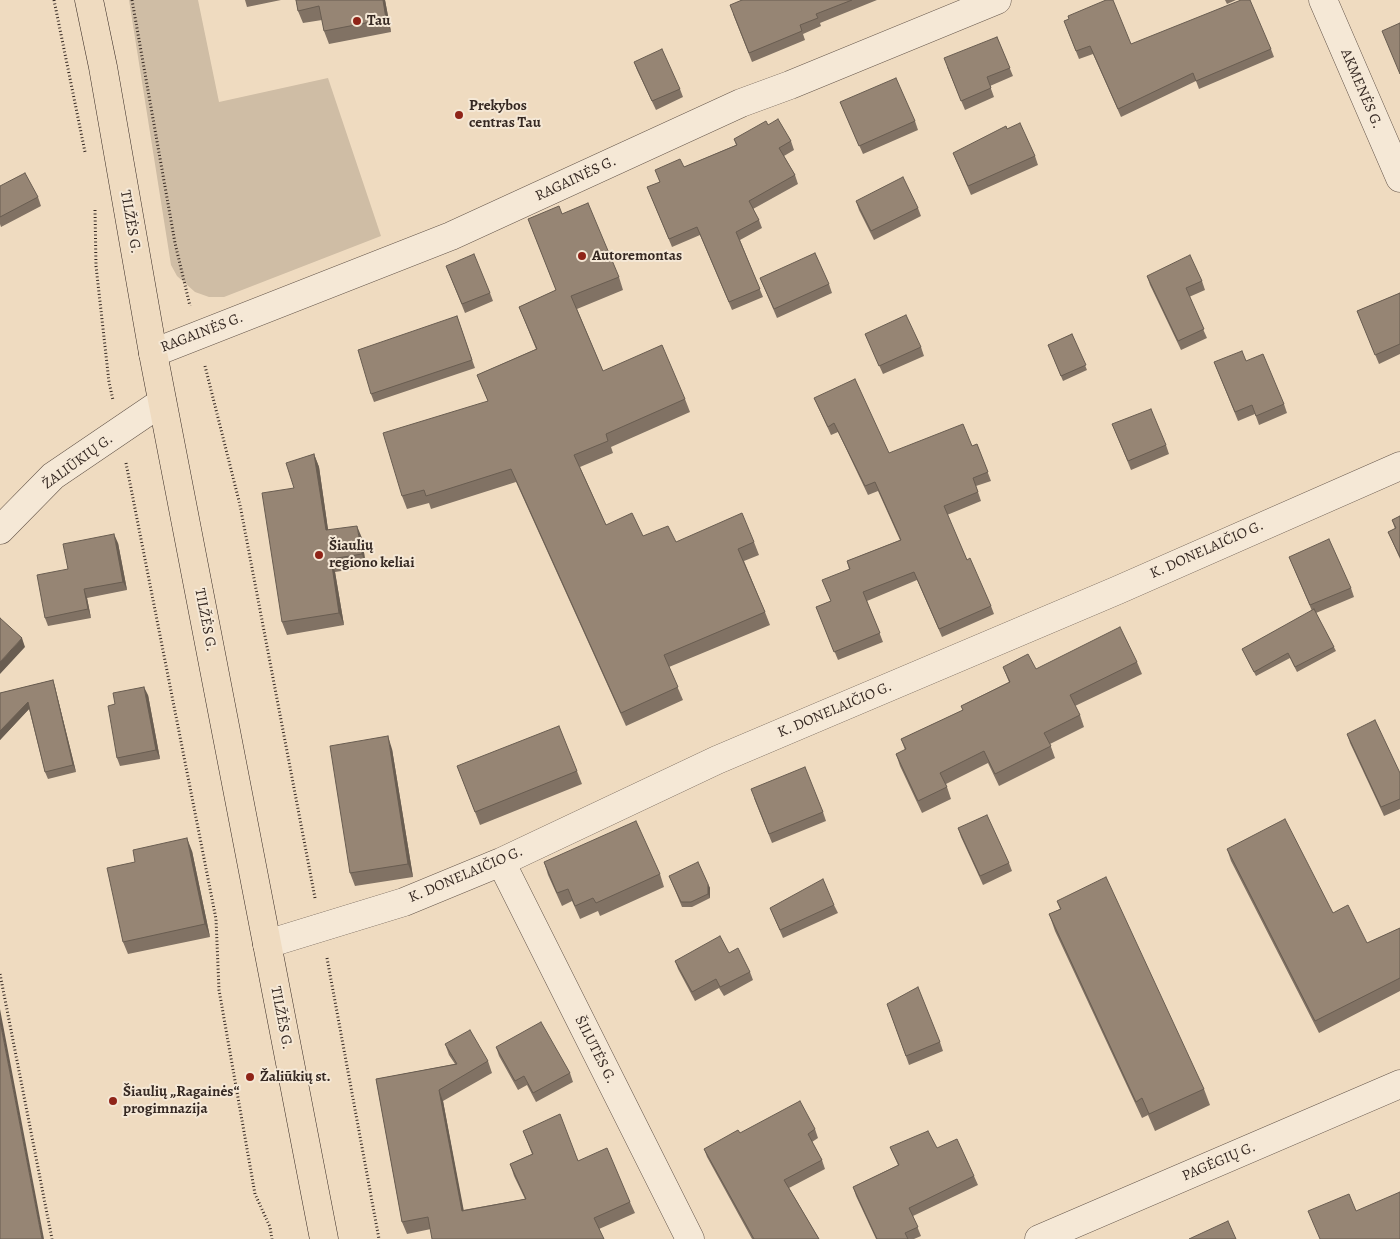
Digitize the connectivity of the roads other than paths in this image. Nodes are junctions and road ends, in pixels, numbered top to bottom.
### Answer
1 (90, 0) edge
2 (997, 0) edge
3 (1323, 0) edge
4 (1400, 178) edge
5 (153, 353) junction
6 (162, 402) junction
7 (1400, 466) edge
8 (0, 530) edge
9 (501, 862) junction
10 (267, 944) junction
11 (1400, 1084) edge
12 (324, 1239) edge
13 (690, 1239) edge
14 (1039, 1239) edge

1 - 5 highway, TILŽĖS G.
2 - 5 street, RAGAINĖS G.
3 - 4 street, AKMENĖS G.
5 - 6 highway, TILŽĖS G.
6 - 8 street, ŽALIŪKIŲ G.
6 - 10 highway, TILŽĖS G.
7 - 9 street, K. DONELAIČIO G.
9 - 10 street, K. DONELAIČIO G.
9 - 13 street, ŠILUTĖS G.
10 - 12 highway, TILŽĖS G.
11 - 14 street, PAGĖGIŲ G.

